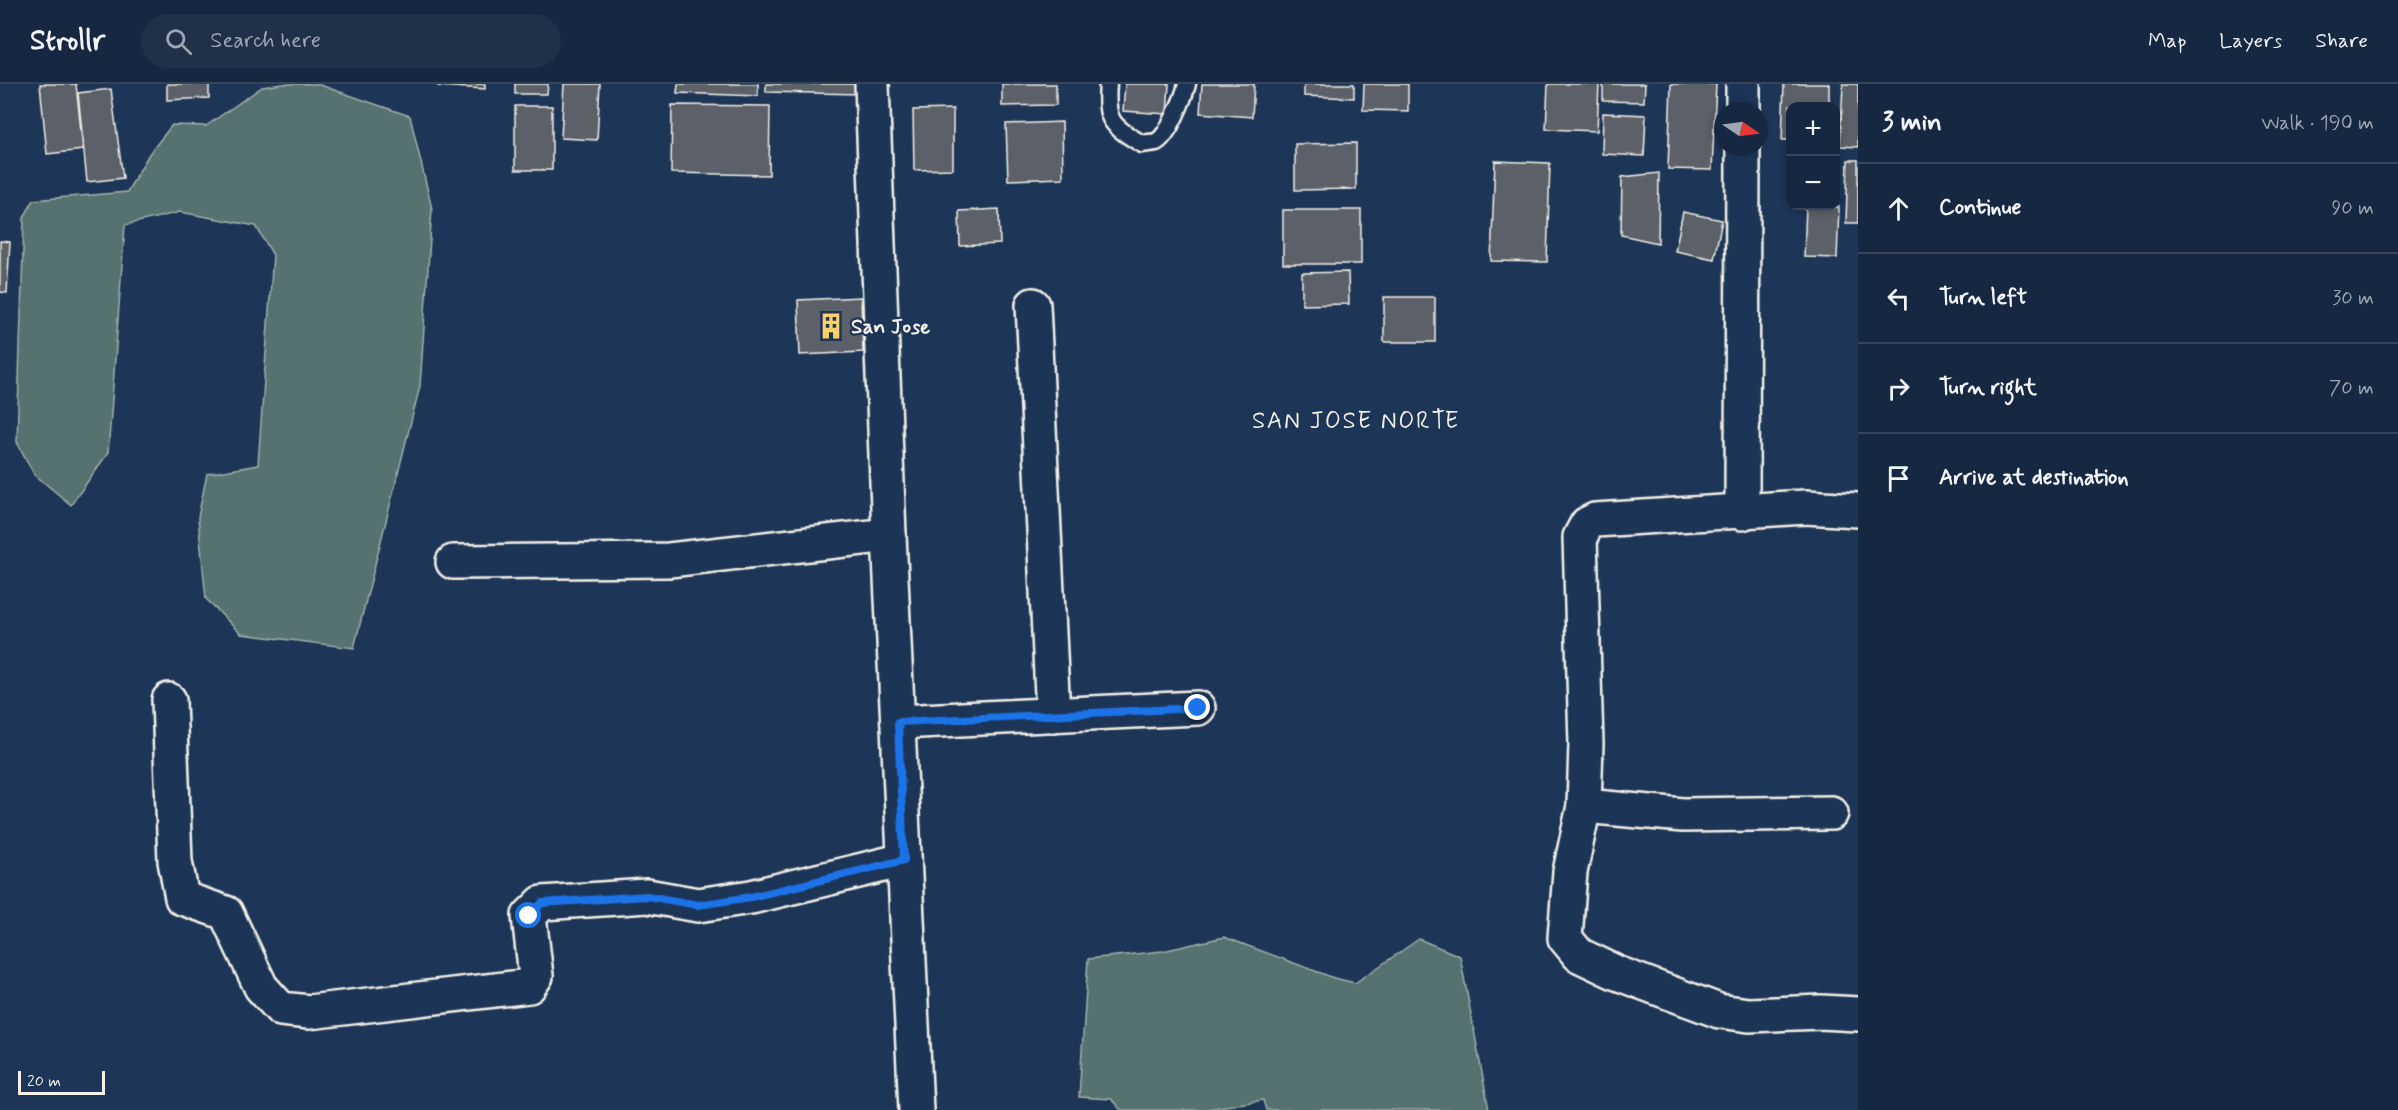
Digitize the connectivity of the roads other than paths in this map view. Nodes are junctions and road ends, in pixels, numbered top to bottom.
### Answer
1 (872, 84) edge
2 (1108, 84) edge
3 (1187, 84) edge
4 (1743, 84) edge
5 (1743, 102) edge
6 (1743, 156) edge
7 (1033, 305) dead end
8 (1858, 510) edge
9 (1742, 513) junction
10 (889, 535) junction
11 (453, 562) dead end
12 (169, 700) dead end
13 (1198, 708) dead end
14 (1053, 715) junction
15 (898, 722) junction
16 (1584, 806) junction
17 (1831, 813) dead end
18 (904, 860) junction
19 (1858, 1014) edge
20 (916, 1110) edge

1 - 10 street
2 - 3 lane
4 - 5 street
6 - 9 street
7 - 14 street
8 - 9 street
9 - 16 street
10 - 11 street
10 - 15 street
12 - 18 street
13 - 14 street
14 - 15 street
15 - 18 street
16 - 17 street
16 - 19 street
18 - 20 street

